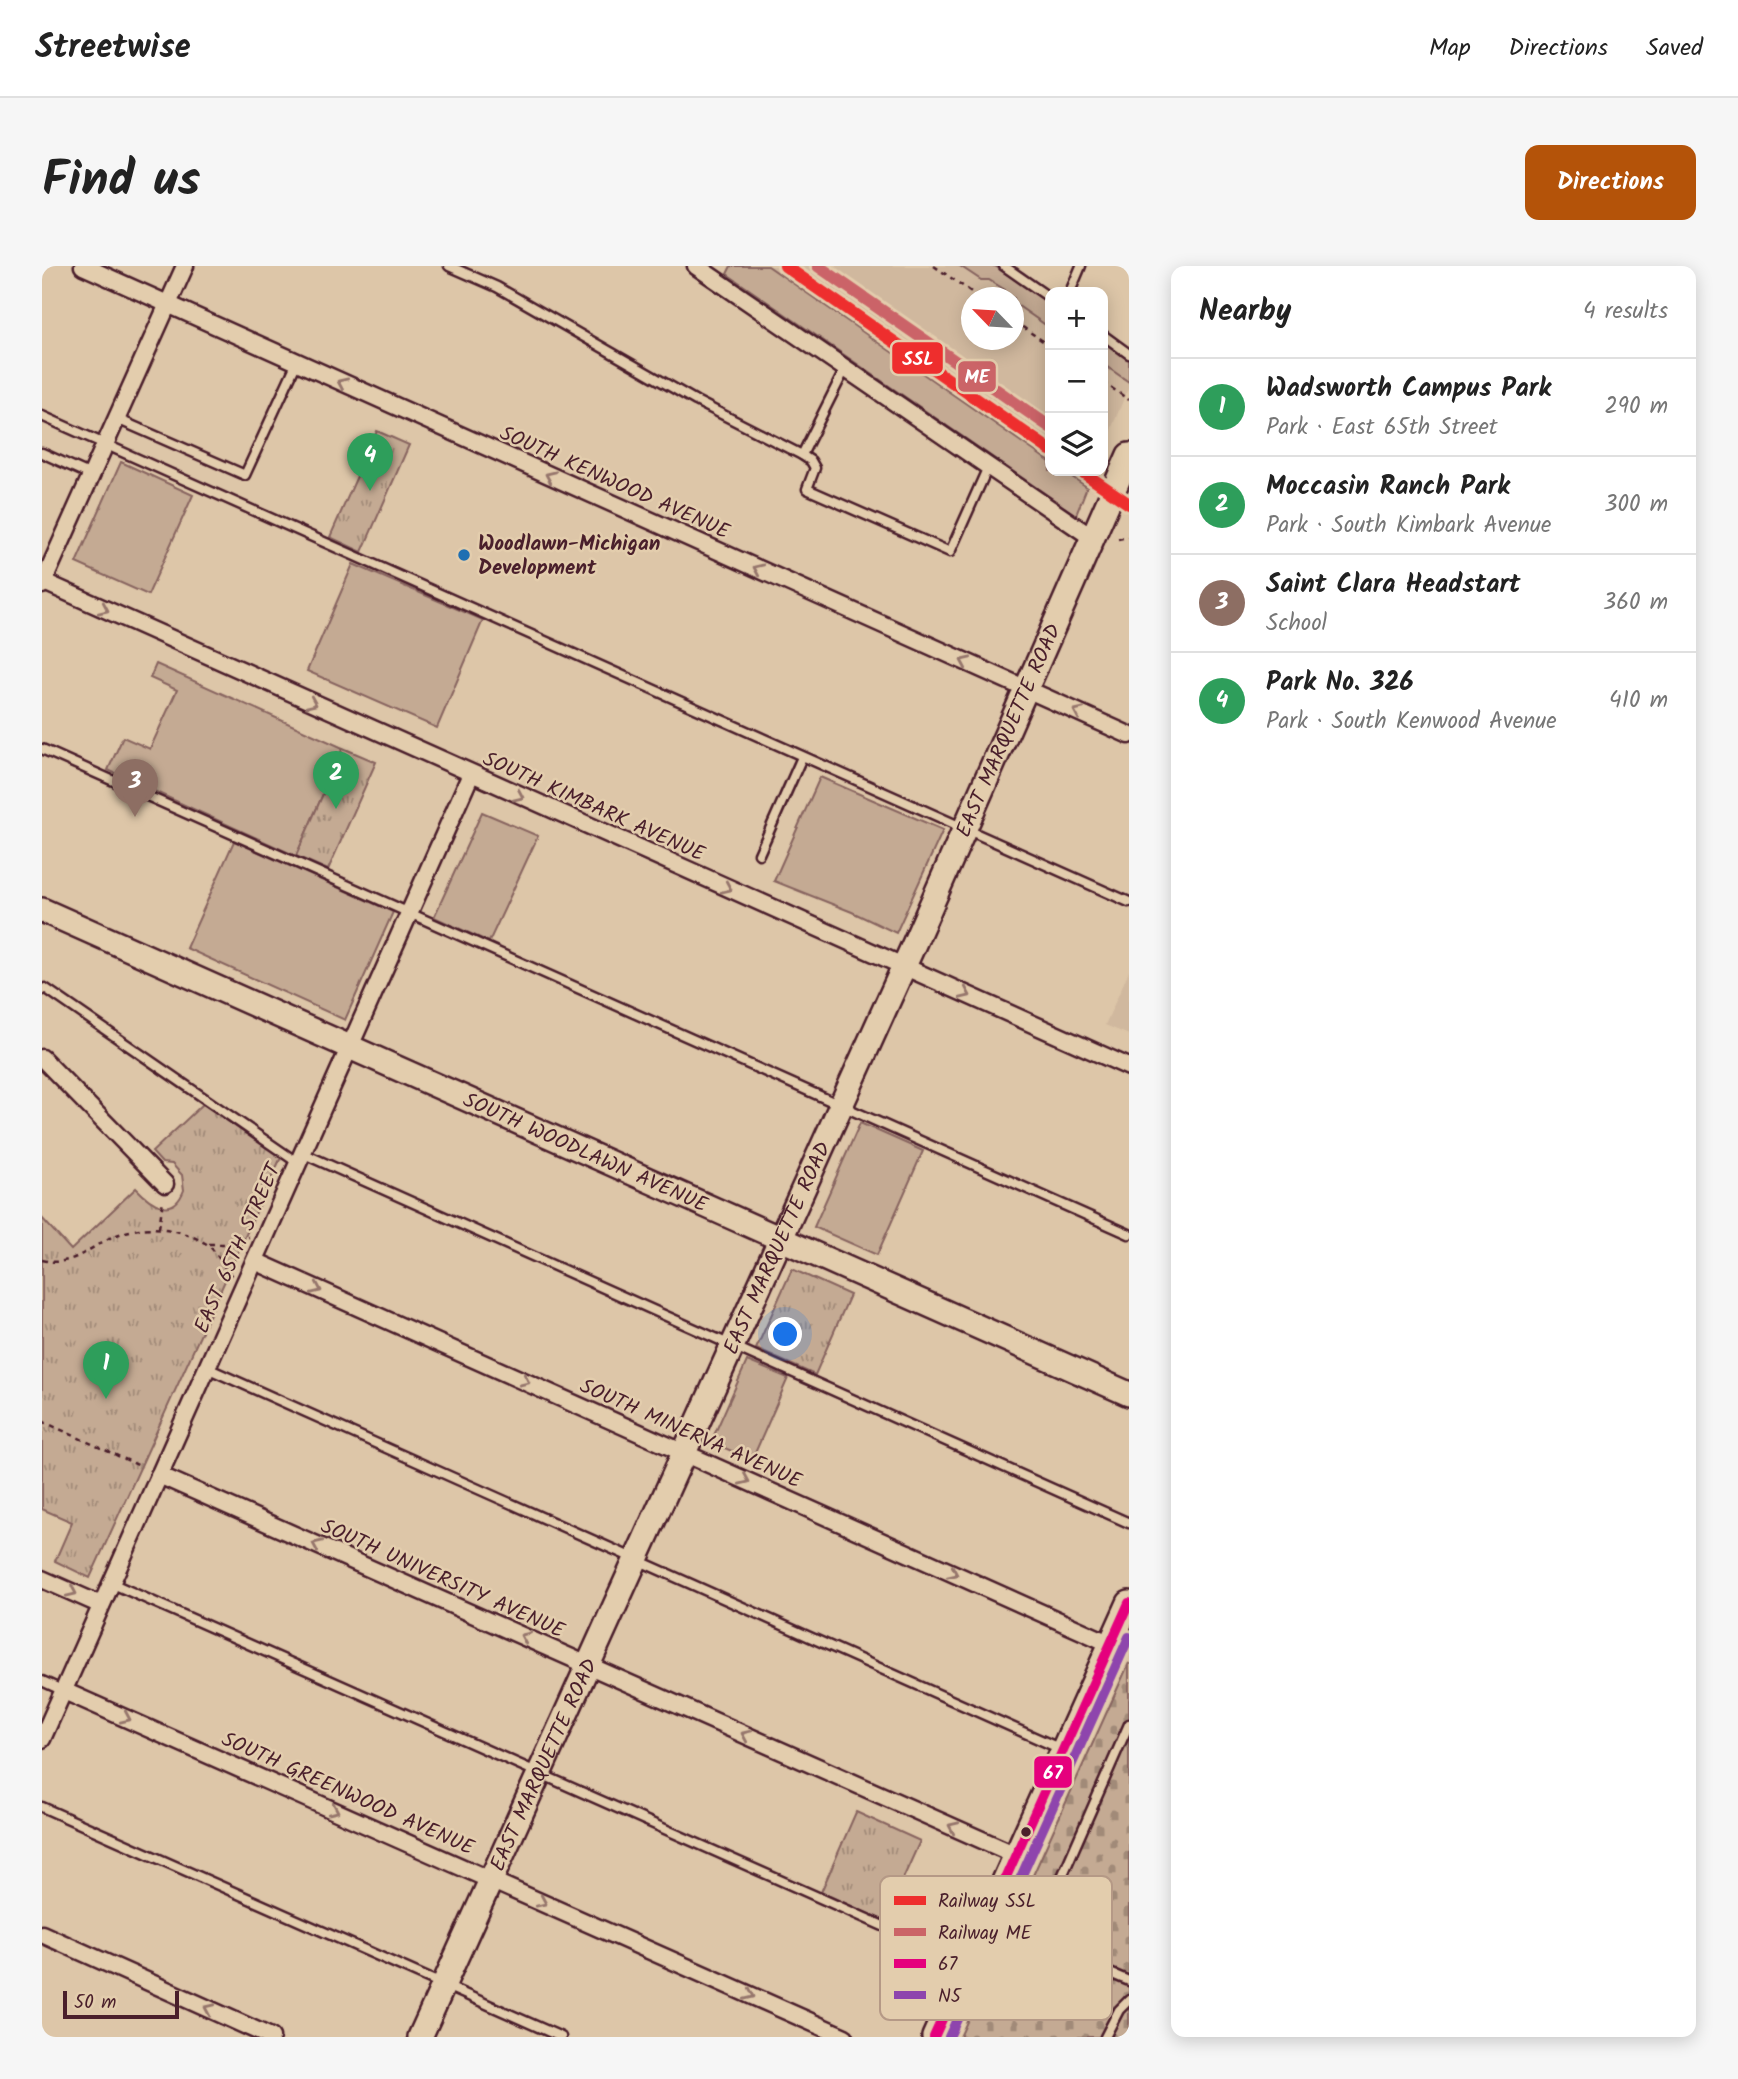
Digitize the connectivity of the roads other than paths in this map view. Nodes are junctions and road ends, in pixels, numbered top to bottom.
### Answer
1 (83, 266) edge
2 (186, 266) edge
3 (449, 266) edge
4 (1004, 266) edge
5 (1082, 266) edge
6 (703, 267) edge
7 (1072, 287) edge
8 (1045, 295) edge
9 (168, 304) junction
10 (1108, 339) edge
11 (1129, 354) edge
12 (297, 362) junction
13 (845, 369) junction
14 (42, 416) edge
15 (117, 419) junction
16 (105, 445) junction
17 (42, 453) edge
18 (802, 455) junction
19 (1129, 455) edge
20 (988, 467) junction
21 (91, 475) junction
22 (1094, 539) junction
23 (42, 582) edge
24 (1027, 690) junction
25 (1129, 735) edge
26 (42, 749) edge
27 (802, 757) junction
28 (471, 774) junction
29 (965, 830) junction
30 (759, 855) dead end
31 (1129, 902) edge
32 (42, 910) edge
33 (409, 913) junction
34 (904, 966) junction
35 (42, 990) edge
36 (349, 1047) junction
37 (42, 1058) edge
38 (1129, 1067) edge
39 (841, 1105) junction
40 (300, 1158) junction
41 (166, 1184) dead end
42 (1129, 1234) edge
43 (781, 1239) junction
44 (255, 1261) junction
45 (732, 1344) junction
46 (207, 1368) junction
47 (1129, 1394) edge
48 (683, 1452) junction
49 (159, 1475) junction
50 (1129, 1523) edge
51 (635, 1559) junction
52 (42, 1579) edge
53 (111, 1583) junction
54 (1129, 1603) edge
55 (101, 1605) junction
56 (1111, 1644) junction
57 (587, 1665) junction
58 (42, 1681) edge
59 (64, 1691) junction
60 (1129, 1724) edge
61 (42, 1739) edge
62 (1063, 1750) junction
63 (539, 1772) junction
64 (42, 1807) edge
65 (1016, 1855) junction
66 (1007, 1876) edge
67 (1062, 1876) edge
68 (491, 1879) junction
69 (880, 1925) edge
70 (42, 1934) edge
71 (1112, 1973) edge
72 (1129, 1981) edge
73 (443, 1985) junction
74 (1129, 2000) edge
75 (942, 2020) edge
76 (271, 2037) edge
77 (420, 2037) edge
78 (561, 2037) edge
79 (845, 2037) edge
80 (934, 2037) edge
81 (1105, 2037) edge

1 - 9 street, SOUTH KENWOOD AVENUE
2 - 9 street
3 - 18 lane
4 - 8 lane
5 - 7 lane
6 - 13 street
9 - 12 street, SOUTH KENWOOD AVENUE
9 - 15 street
10 - 11 lane
12 - 15 lane
24 -> 12 street, SOUTH KENWOOD AVENUE
13 - 18 lane
13 - 20 street
14 - 16 lane
15 - 16 street
16 - 21 street
16 - 27 lane
17 - 21 lane
18 - 20 lane
19 - 22 street, EAST MARQUETTE ROAD
20 - 22 street
21 - 23 street
22 - 24 street, EAST MARQUETTE ROAD
23 -> 28 street, SOUTH KIMBARK AVENUE
25 -> 24 street, SOUTH KENWOOD AVENUE
24 - 29 street, EAST MARQUETTE ROAD
26 - 33 lane
27 - 29 lane
27 - 30 lane
28 - 33 street, EAST 65TH STREET
28 -> 34 street, SOUTH KIMBARK AVENUE
29 - 31 lane
29 - 34 street, EAST MARQUETTE ROAD
32 - 36 street, SOUTH WOODLAWN AVENUE
33 - 36 street, EAST 65TH STREET
33 - 39 lane
34 -> 38 street, SOUTH KIMBARK AVENUE
34 - 39 street, EAST MARQUETTE ROAD
35 - 40 lane
36 - 40 street, EAST 65TH STREET
36 - 43 street, SOUTH WOODLAWN AVENUE
37 - 41 street
39 - 42 lane
39 - 43 street, EAST MARQUETTE ROAD
40 - 44 street, EAST 65TH STREET
40 - 45 lane
43 - 45 street, EAST MARQUETTE ROAD
43 - 47 street, SOUTH WOODLAWN AVENUE
44 - 46 street, EAST 65TH STREET
44 -> 48 street, SOUTH MINERVA AVENUE
45 - 48 street, EAST MARQUETTE ROAD
45 - 50 lane
46 - 49 street, EAST 65TH STREET
46 - 51 lane
48 - 51 street, EAST MARQUETTE ROAD
48 -> 56 street, SOUTH MINERVA AVENUE
49 - 53 street, EAST 65TH STREET
57 -> 49 street, SOUTH UNIVERSITY AVENUE
51 - 57 street, EAST MARQUETTE ROAD
51 - 62 lane
52 -> 55 street
53 - 55 street, EAST 65TH STREET
53 - 63 lane
54 - 56 street
55 - 59 street, EAST 65TH STREET
56 - 62 street
57 - 63 street, EAST MARQUETTE ROAD
65 -> 57 street, SOUTH UNIVERSITY AVENUE
58 - 59 lane
59 - 61 street, EAST 65TH STREET
59 -> 68 street, SOUTH GREENWOOD AVENUE
60 - 67 lane
62 - 65 street
63 - 68 street, EAST MARQUETTE ROAD
63 - 69 lane
64 - 73 lane
65 - 66 street
68 - 73 street, EAST MARQUETTE ROAD
68 -> 79 street, SOUTH GREENWOOD AVENUE
76 -> 70 street
71 - 72 lane
73 - 77 street, EAST MARQUETTE ROAD
73 - 78 lane
74 - 81 lane
75 - 80 street

